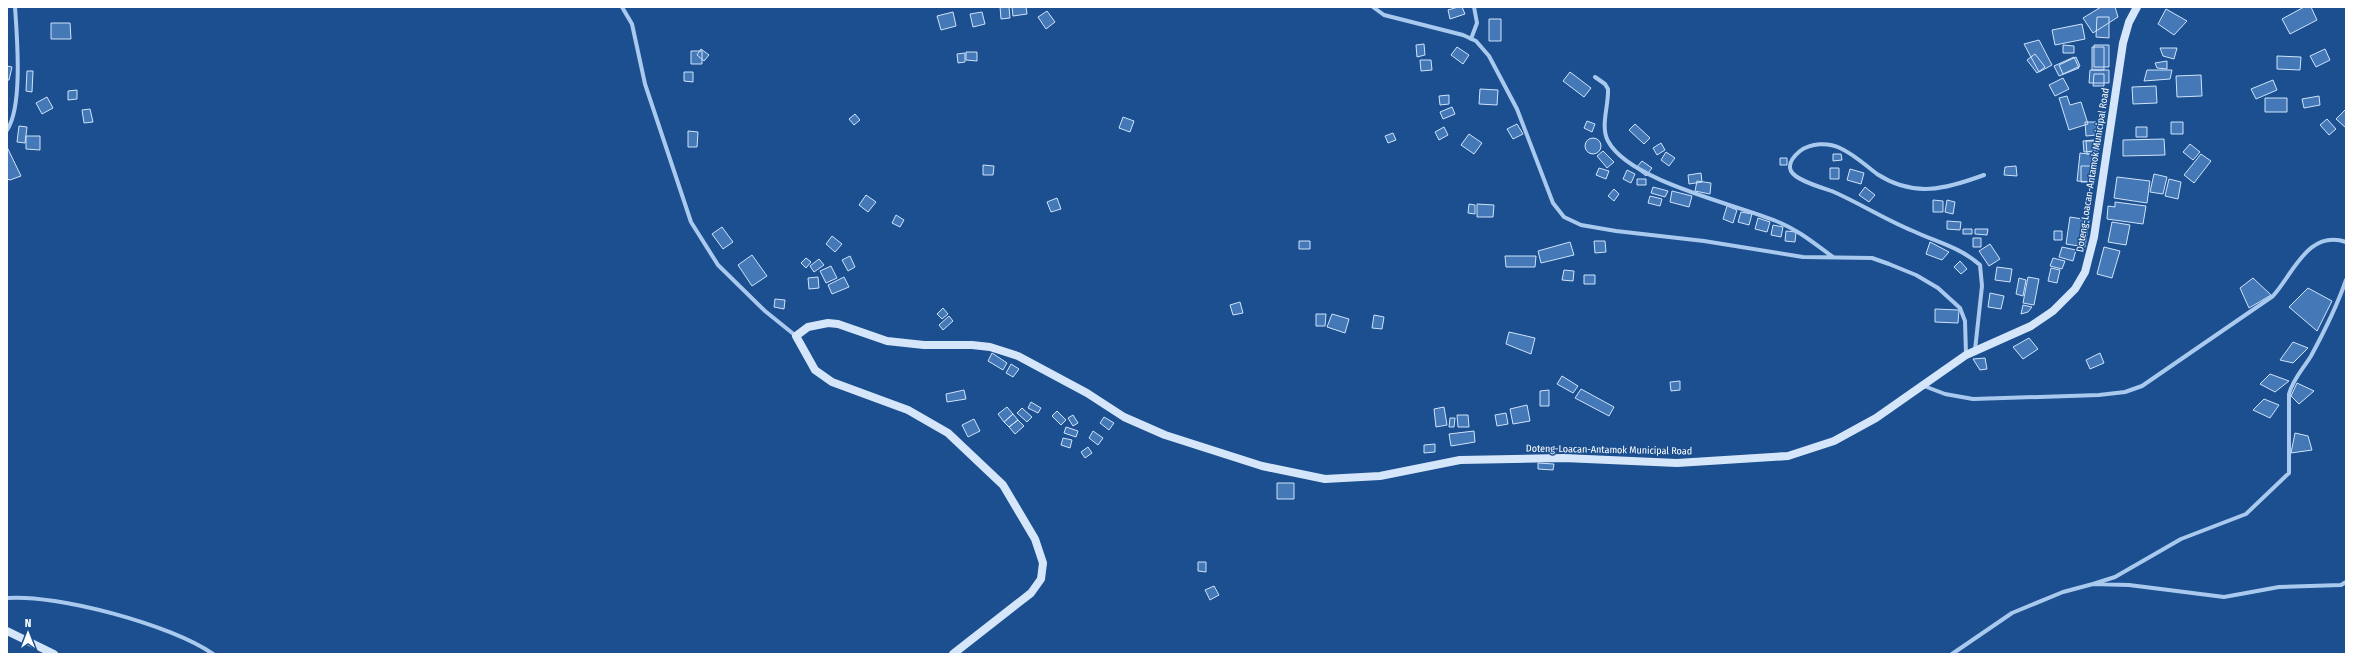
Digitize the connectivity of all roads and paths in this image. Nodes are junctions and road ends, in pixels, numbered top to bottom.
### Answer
1 (15, 7) edge
2 (622, 7) edge
3 (1373, 7) edge
4 (1474, 7) edge
5 (2137, 7) edge
6 (1471, 38) junction
7 (1595, 77) dead end
8 (7, 130) edge
9 (1984, 175) dead end
10 (2346, 242) edge
11 (1833, 257) junction
12 (2346, 280) edge
13 (796, 336) junction
14 (1975, 351) junction
15 (1966, 355) junction
16 (1922, 385) junction
17 (2346, 582) edge
18 (2093, 584) junction
19 (7, 598) edge
20 (7, 631) edge
21 (54, 654) edge
22 (213, 654) edge
23 (953, 654) edge
24 (1952, 654) edge

1 - 8 street
2 - 13 street
3 - 6 street
4 - 6 street
5 - 14 street, Doteng-Loacan-Antamok Municipal Road
6 - 11 street
7 - 11 street
9 - 14 street
10 - 16 street
11 - 15 street
12 - 18 street
13 - 16 street, Doteng-Loacan-Antamok Municipal Road
13 - 23 street
14 - 15 street, Doteng-Loacan-Antamok Municipal Road
15 - 16 street, Doteng-Loacan-Antamok Municipal Road
17 - 18 street
18 - 24 street
19 - 22 street
20 - 21 street

